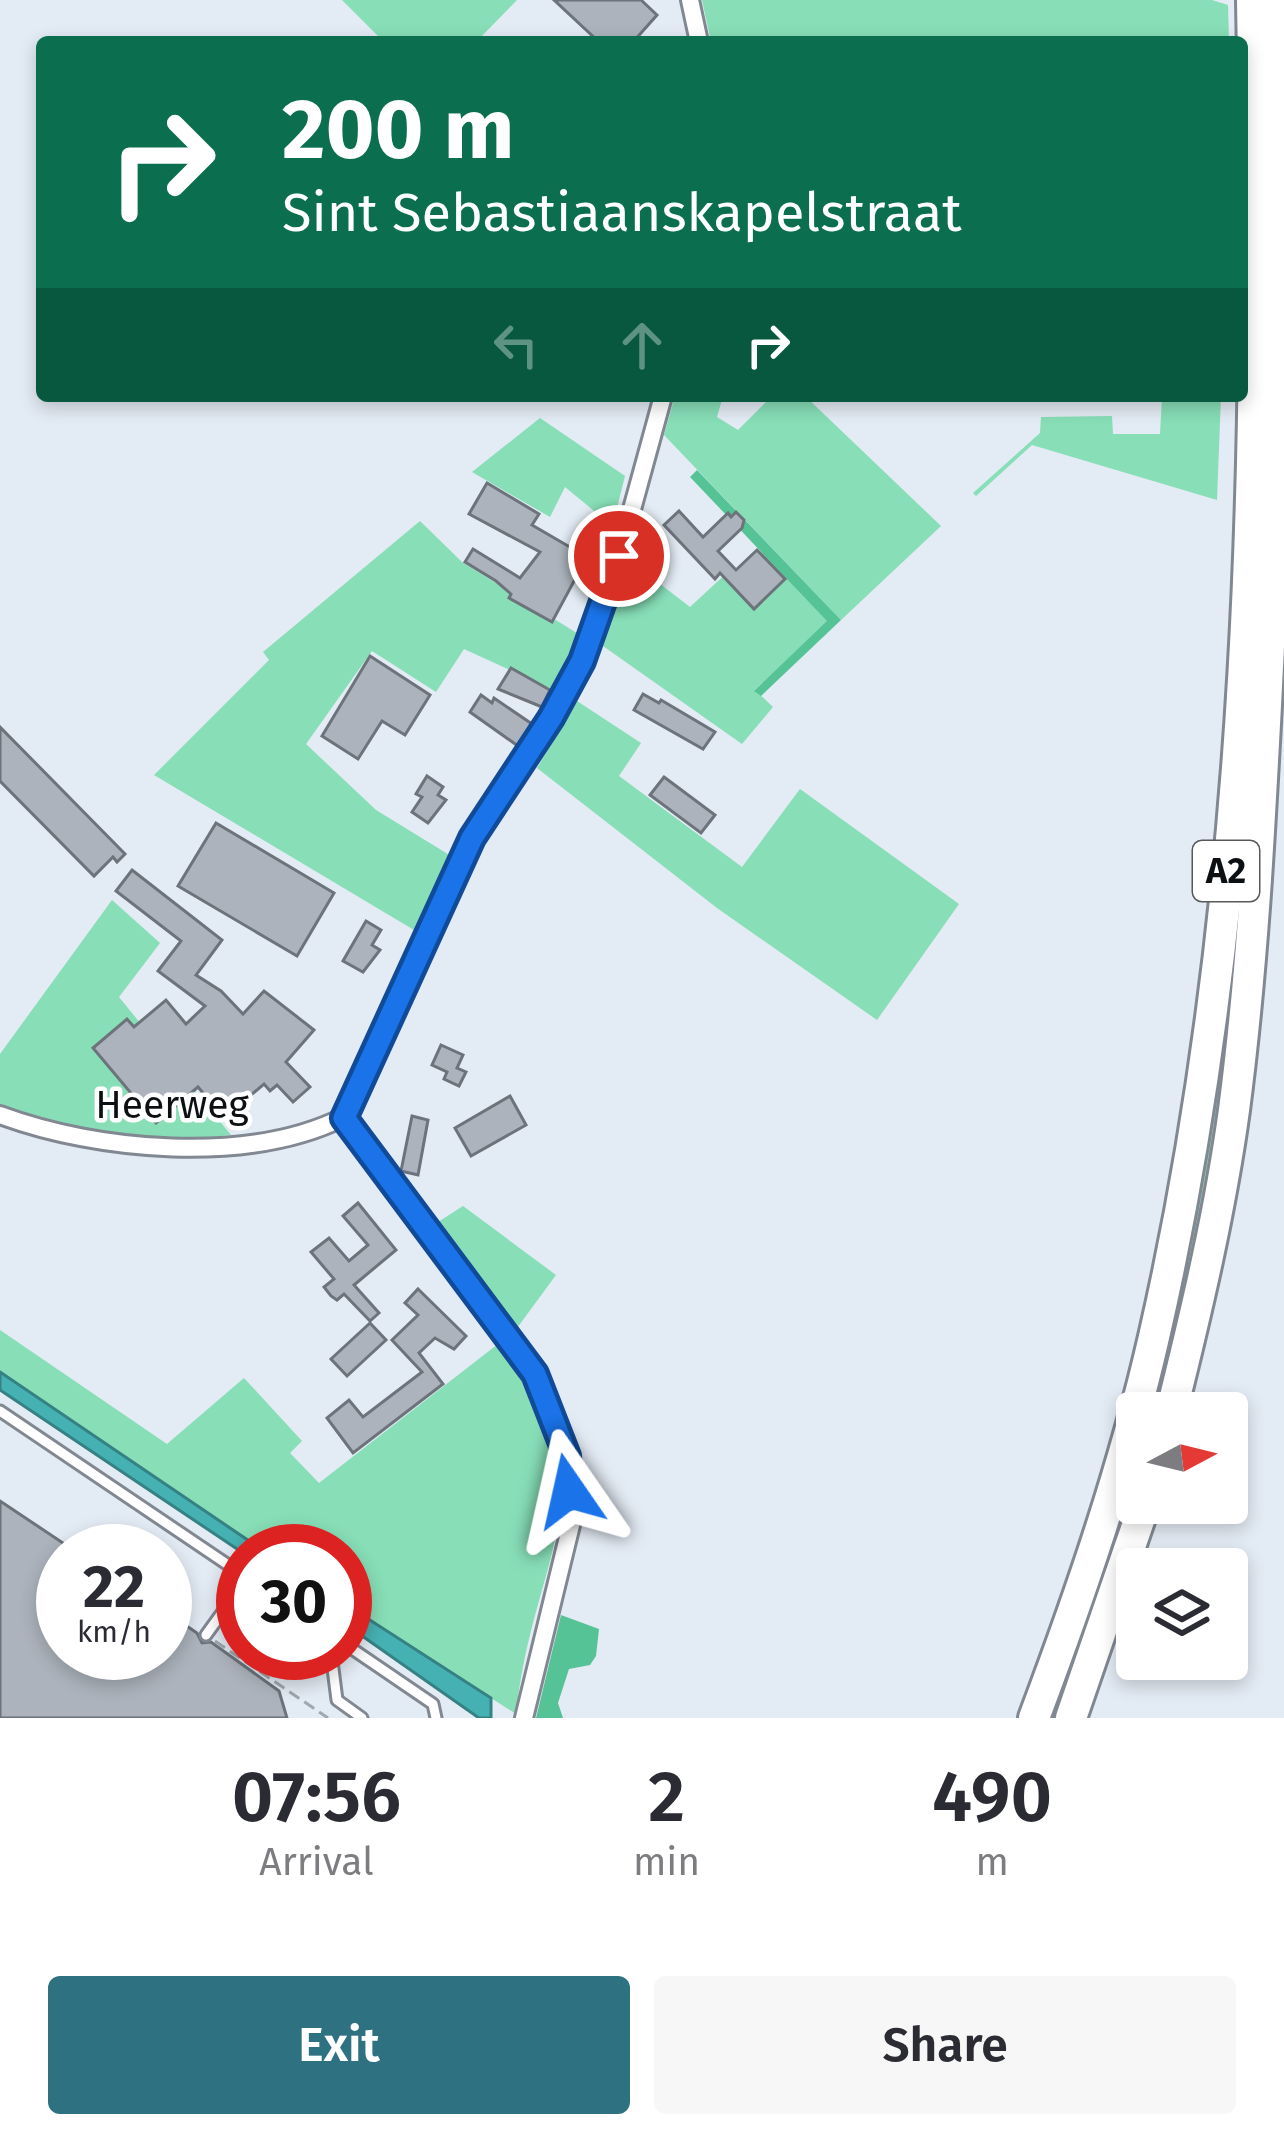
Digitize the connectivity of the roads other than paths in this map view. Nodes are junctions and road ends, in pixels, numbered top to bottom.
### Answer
1 (691, 0) edge
2 (1252, 0) edge
3 (1281, 0) edge
4 (698, 36) edge
5 (661, 402) edge
6 (0, 1115) edge
7 (344, 1118) junction
8 (1176, 1392) edge
9 (0, 1411) edge
10 (1138, 1524) edge
11 (216, 1557) edge
12 (216, 1621) edge
13 (206, 1635) road end
14 (372, 1662) edge
15 (334, 1680) edge
16 (362, 1718) edge
17 (436, 1718) edge
18 (524, 1718) edge
19 (1034, 1718) edge
20 (1071, 1718) edge

1 - 4 street
2 - 19 highway, A2
3 - 8 highway, A2
5 - 7 street
6 - 7 street, Heerweg
7 - 18 street
9 - 11 lane
10 - 20 highway
12 - 13 lane
14 - 17 lane
15 - 16 lane

